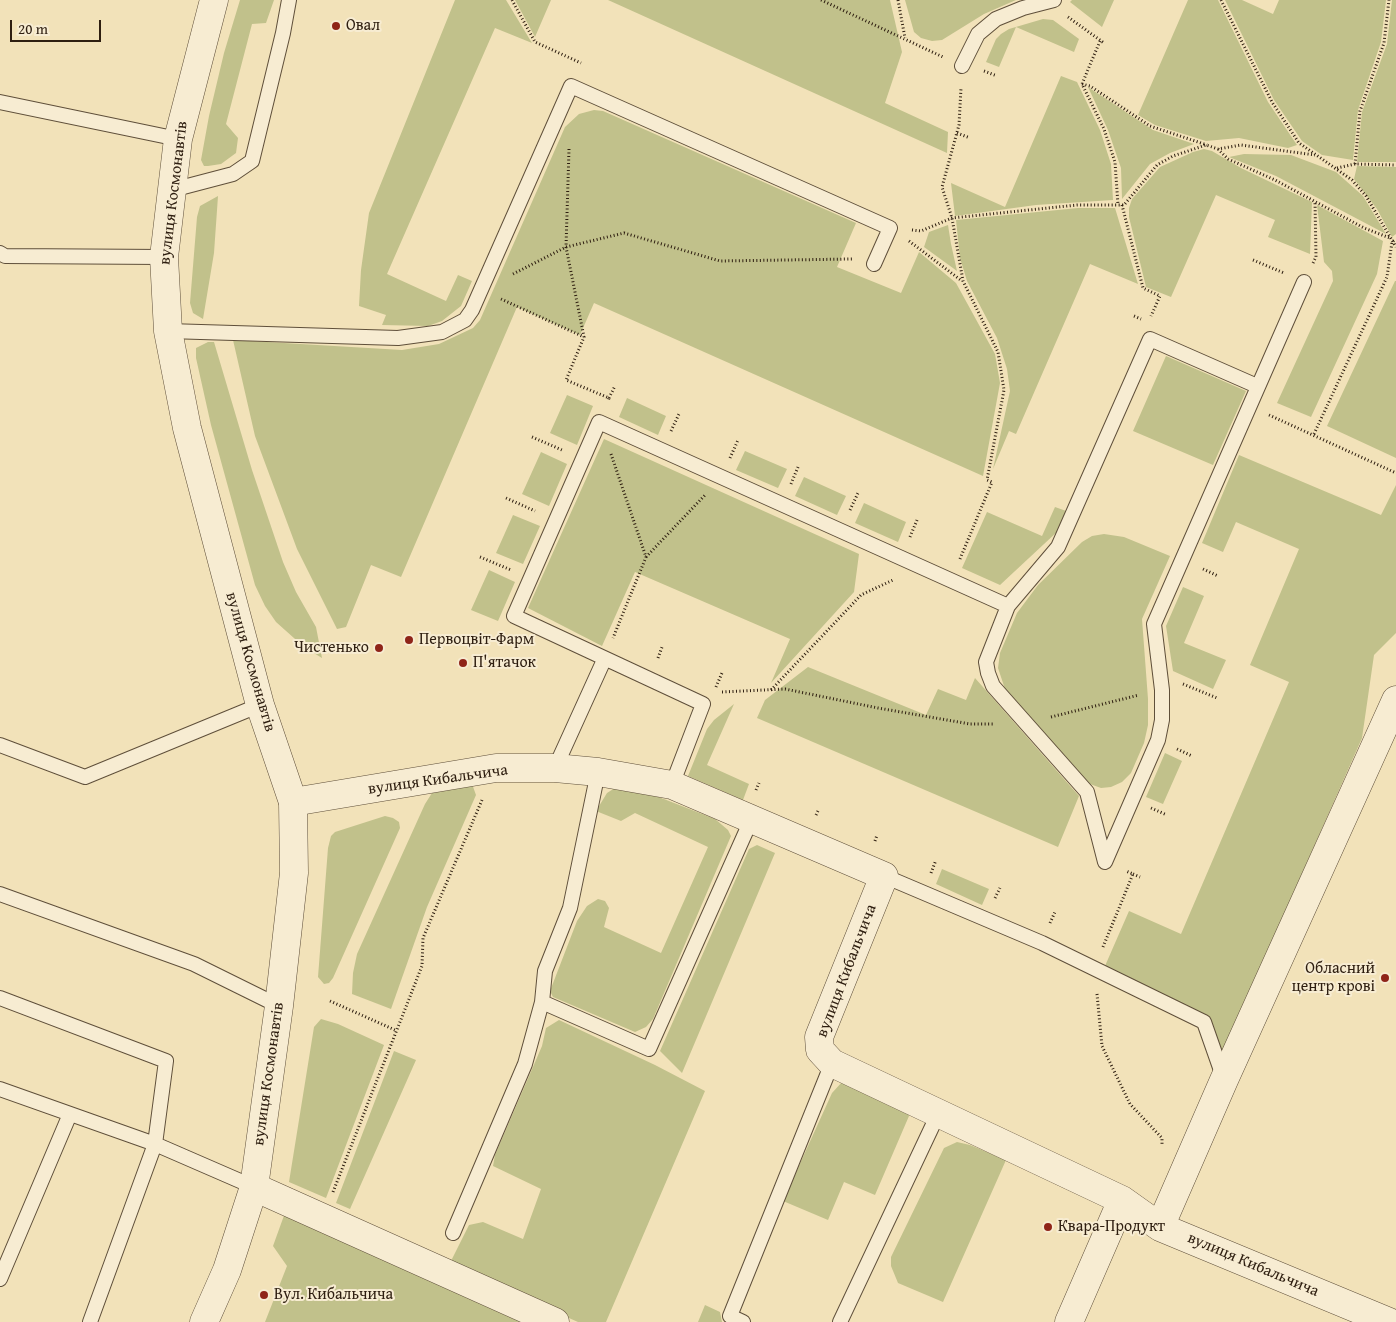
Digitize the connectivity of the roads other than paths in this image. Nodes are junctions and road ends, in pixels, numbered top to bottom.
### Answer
1 (214, 0) edge
2 (289, 0) edge
3 (1052, 1) edge
4 (962, 66) road end
5 (0, 102) edge
6 (178, 139) junction
7 (172, 190) junction
8 (0, 253) edge
9 (164, 257) junction
10 (874, 264) road end
11 (1304, 282) road end
12 (168, 331) junction
13 (1257, 386) junction
14 (1008, 606) junction
15 (604, 660) junction
16 (1396, 700) edge
17 (260, 705) junction
18 (0, 745) edge
19 (555, 768) junction
20 (598, 772) junction
21 (672, 785) junction
22 (292, 802) junction
23 (752, 818) junction
24 (884, 876) junction
25 (0, 894) edge
26 (0, 998) edge
27 (542, 1002) junction
28 (279, 1006) junction
29 (832, 1063) junction
30 (1224, 1080) junction
31 (0, 1089) edge
32 (939, 1112) junction
33 (70, 1114) junction
34 (155, 1144) junction
35 (254, 1187) junction
36 (1122, 1200) junction
37 (1160, 1227) junction
38 (453, 1233) dead end
39 (0, 1279) edge
40 (90, 1322) edge
41 (204, 1322) edge
42 (555, 1322) edge
43 (743, 1322) edge
44 (840, 1322) edge
45 (1069, 1322) edge
46 (1389, 1322) edge

1 - 6 street, вулиця Космонавтів
2 - 7 lane
3 - 4 lane
5 - 6 lane
6 - 7 street, вулиця Космонавтів
7 - 9 street, вулиця Космонавтів
8 - 9 lane
9 - 12 street, вулиця Космонавтів
10 - 12 lane
11 - 13 lane
12 - 17 street, вулиця Космонавтів
13 - 14 lane
13 - 14 lane
14 - 15 lane
15 - 19 lane
15 - 21 lane
16 - 30 street
17 - 18 lane
17 - 22 street, вулиця Космонавтів
19 - 20 street, вулиця Кибальчича
19 - 22 street, вулиця Кибальчича
20 - 21 street, вулиця Кибальчича
20 - 27 lane
21 - 23 street, вулиця Кибальчича
22 - 28 street, вулиця Космонавтів
23 - 24 street, вулиця Кибальчича
23 - 27 lane
24 - 29 street, вулиця Кибальчича
24 - 30 lane
25 - 28 lane
26 - 34 lane
27 - 38 lane
28 - 35 street, вулиця Космонавтів
29 - 32 street, вулиця Кибальчича
29 - 43 lane
30 - 37 street
31 - 33 lane
32 - 36 street, вулиця Кибальчича
32 - 44 lane
33 - 34 lane
33 - 39 lane
34 - 35 lane
34 - 40 lane
35 - 41 street, вулиця Космонавтів
35 - 42 street
36 - 37 street, вулиця Кибальчича
36 - 45 street
37 - 46 street, вулиця Кибальчича

